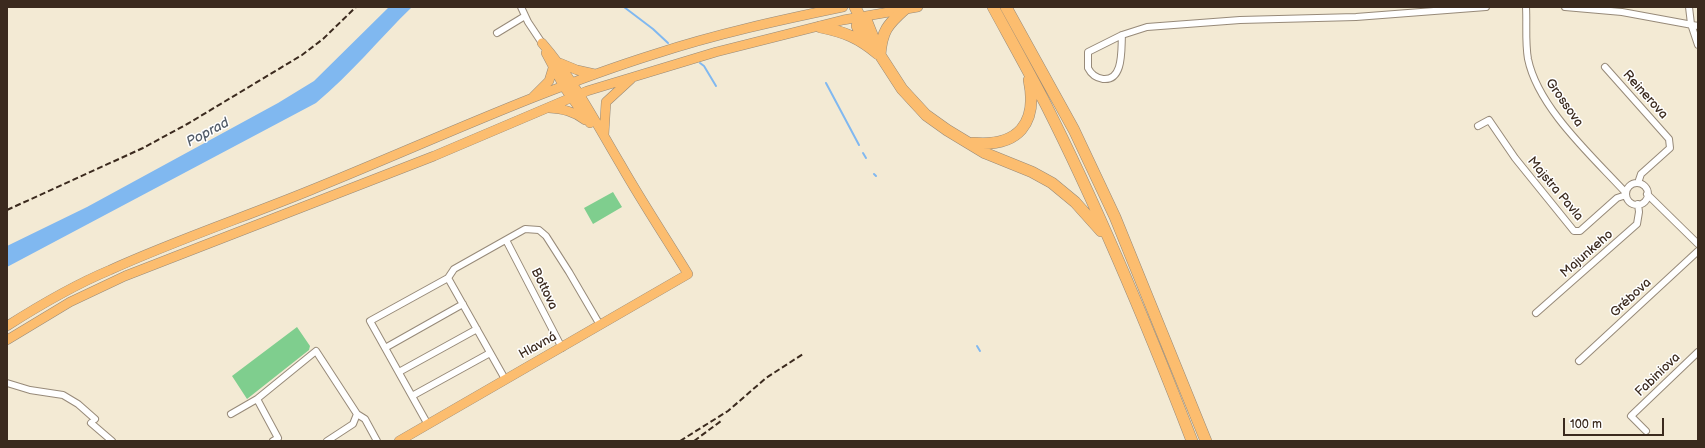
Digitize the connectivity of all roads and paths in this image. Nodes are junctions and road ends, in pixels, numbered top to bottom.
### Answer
1 (521, 7) edge
2 (843, 7) edge
3 (918, 7) edge
4 (993, 7) edge
5 (1006, 7) edge
6 (1486, 7) edge
7 (1526, 7) edge
8 (1565, 7) edge
9 (1689, 7) edge
10 (825, 9) edge
11 (905, 10) junction
12 (857, 12) edge
13 (525, 16) junction
14 (1691, 24) junction
15 (1698, 26) edge
16 (820, 27) junction
17 (497, 33) dead end
18 (1122, 35) junction
19 (542, 42) joint
20 (865, 43) junction
21 (1698, 45) edge
22 (880, 56) junction
23 (556, 65) junction
24 (1605, 67) dead end
25 (1026, 68) junction
26 (595, 74) junction
27 (638, 74) junction
28 (569, 85) junction
29 (576, 95) junction
30 (531, 99) junction
31 (546, 108) junction
32 (590, 123) junction
33 (1478, 126) dead end
34 (604, 136) junction
35 (970, 143) junction
36 (1638, 183) junction
37 (1626, 194) junction
38 (1648, 194) junction
39 (1638, 204) junction
40 (506, 240) junction
41 (1109, 240) junction
42 (1698, 244) edge
43 (1698, 251) edge
44 (448, 278) junction
45 (463, 304) junction
46 (1536, 313) dead end
47 (600, 325) junction
48 (7, 326) edge
49 (477, 329) junction
50 (7, 340) edge
51 (385, 348) junction
52 (562, 348) junction
53 (1698, 352) edge
54 (490, 353) junction
55 (1579, 361) dead end
56 (399, 372) junction
57 (505, 379) junction
58 (7, 382) edge
59 (412, 396) junction
60 (257, 399) junction
61 (230, 414) dead end
62 (357, 414) junction
63 (428, 423) junction
64 (1646, 431) dead end
65 (277, 440) edge
66 (112, 441) edge
67 (327, 441) edge
68 (377, 441) edge
69 (399, 441) edge
70 (1192, 441) edge
71 (1206, 441) edge

1 - 13 street
2 - 10 main road
3 - 11 main road
4 - 25 highway
5 - 71 highway
6 - 18 street
7 - 37 street, Grossova
8 - 14 street
9 - 14 street
10 - 26 main road
11 - 12 main road
11 - 22 highway
12 - 16 main road
12 - 20 highway
12 - 22 highway
13 - 17 street
13 - 19 street
14 - 15 street
14 - 21 street
16 - 20 highway
16 - 27 main road
18 - 18 street
19 - 23 main road
20 - 22 highway
22 - 35 highway
23 - 26 main road
23 - 28 main road
23 - 30 main road
24 - 36 street, Reinerova
25 - 35 highway
25 - 41 highway
26 - 28 main road
27 - 29 main road
27 - 34 main road
28 - 29 main road
28 - 30 main road
29 - 31 main road
29 - 32 main road
29 - 34 main road
30 - 48 main road
31 - 32 main road
31 - 50 main road
32 - 34 main road
33 - 37 street, Majstra Pavla
34 - 47 main road, Hlavná
35 - 41 highway
36 - 37 street
36 - 38 street
37 - 39 street
38 - 39 street
38 - 42 street
39 - 46 street, Majunkeho
40 - 44 street
40 - 47 street
40 - 52 street, Bottova
41 - 70 highway
43 - 55 street, Grébova
44 - 45 street
44 - 51 street
45 - 49 street
45 - 51 street
47 - 52 main road, Hlavná
49 - 54 street
49 - 56 street
51 - 56 street
52 - 57 main road, Hlavná
53 - 64 street, Fabiniova
54 - 57 street
54 - 59 street
56 - 59 street
57 - 63 main road, Hlavná
58 - 66 street
59 - 63 street
60 - 61 street
60 - 62 street
60 - 65 street
62 - 67 street
62 - 68 street
63 - 69 main road, Hlavná

